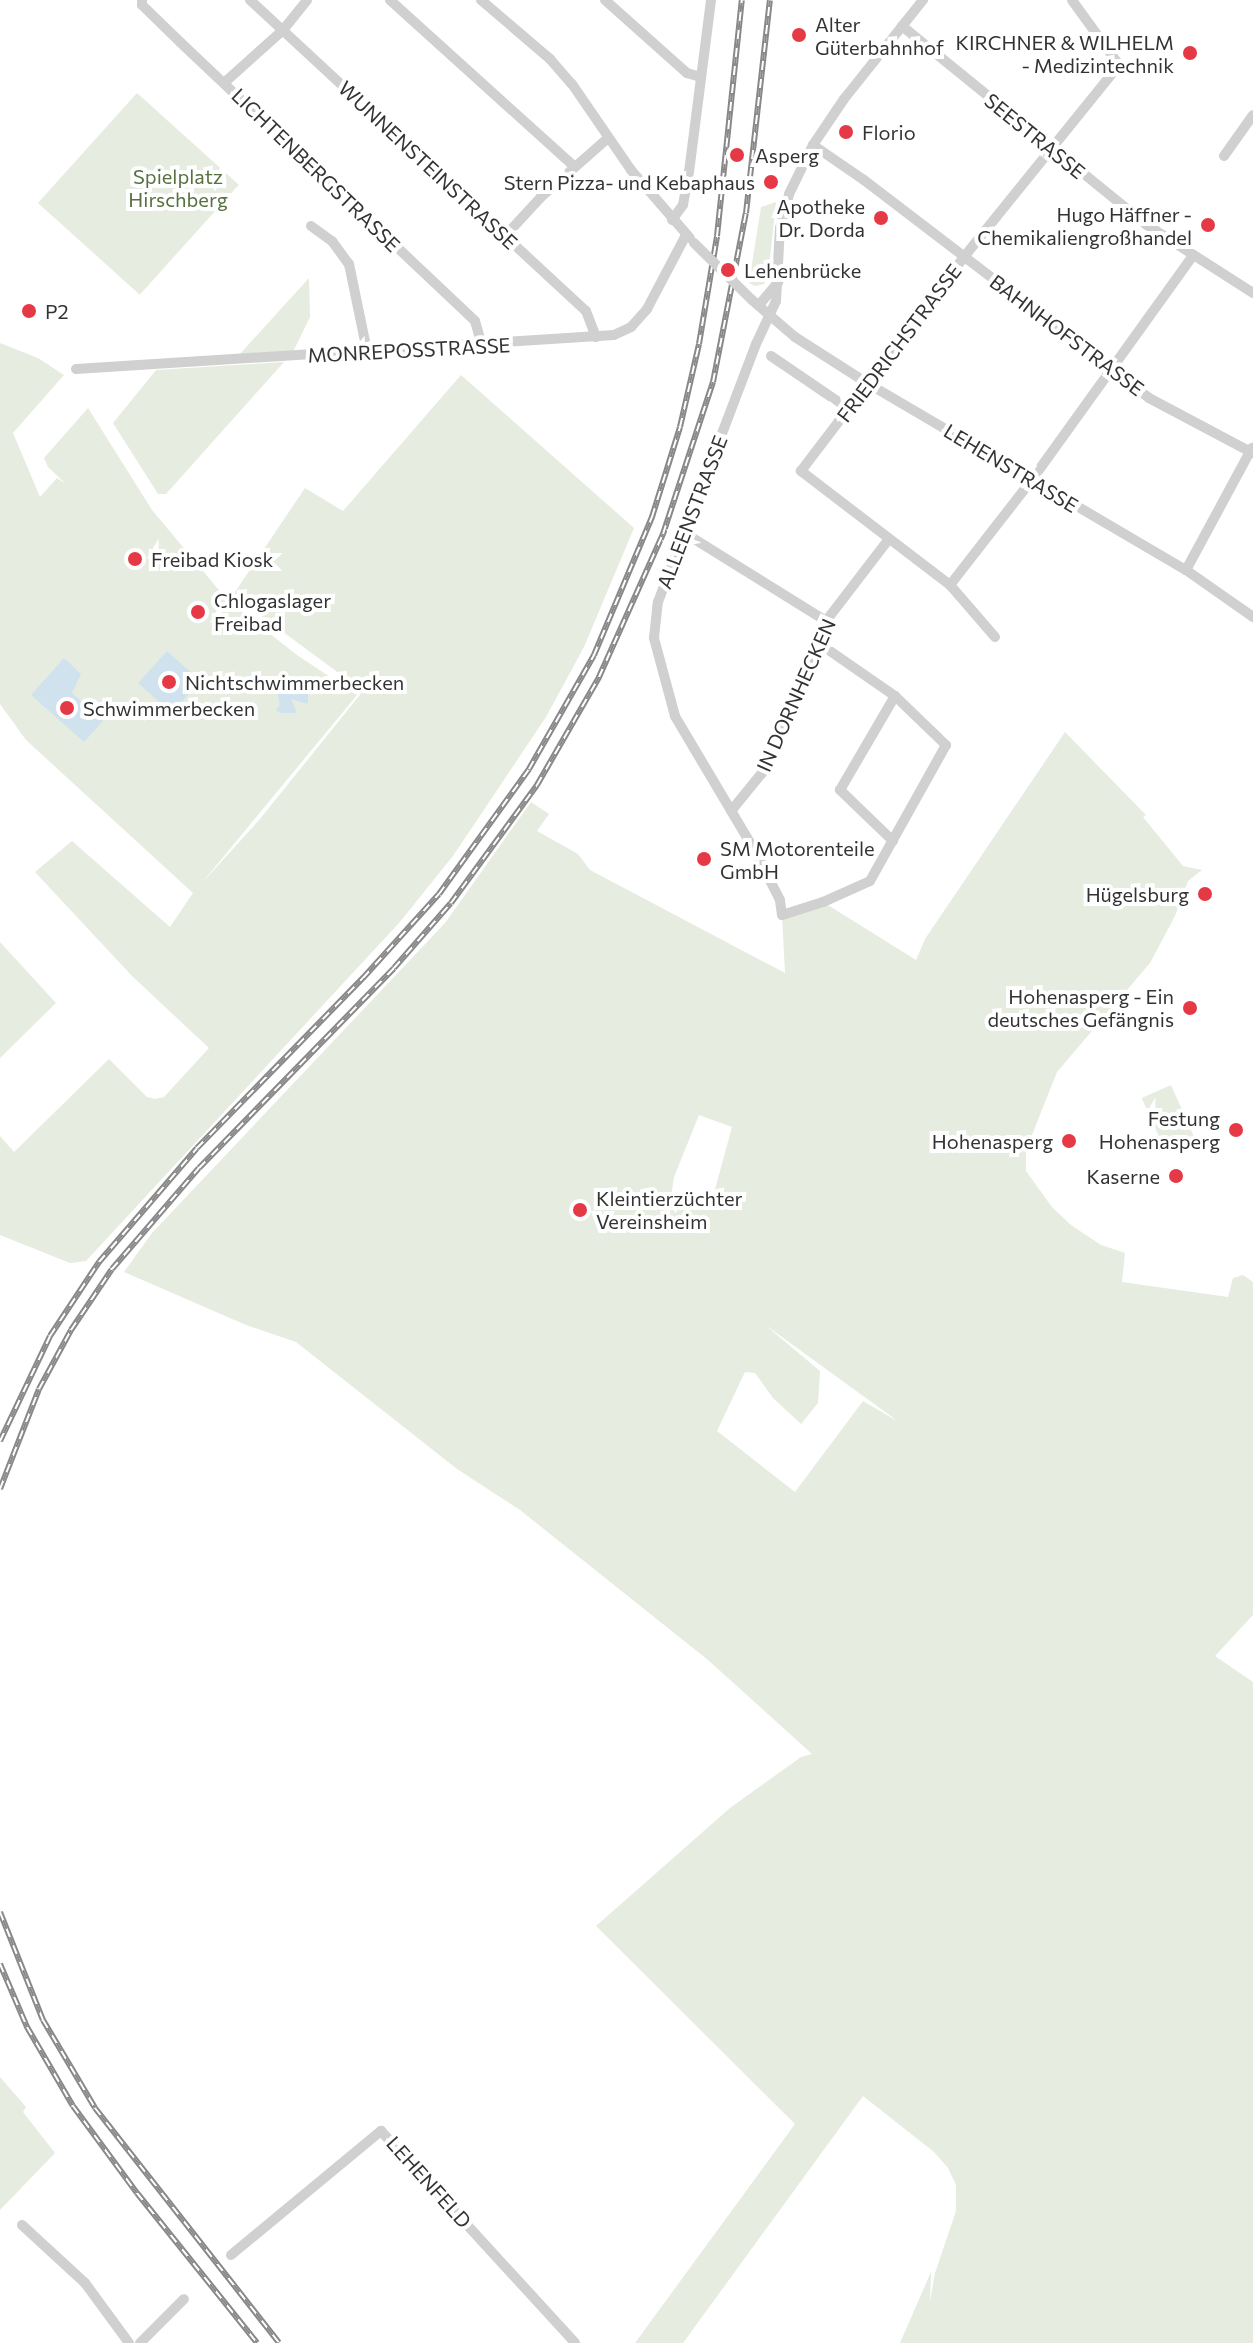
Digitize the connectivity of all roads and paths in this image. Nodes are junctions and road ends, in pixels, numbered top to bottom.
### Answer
1 (142, 0) edge
2 (250, 0) edge
3 (307, 0) edge
4 (390, 0) edge
5 (481, 0) edge
6 (605, 0) edge
7 (711, 0) edge
8 (923, 0) edge
9 (1072, 0) edge
10 (902, 26) junction
11 (283, 30) junction
12 (700, 77) junction
13 (224, 83) junction
14 (1253, 115) edge
15 (608, 138) junction
16 (813, 145) junction
17 (1052, 149) junction
18 (1224, 156) dead end
19 (574, 166) junction
20 (672, 220) junction
21 (311, 226) dead end
22 (505, 236) junction
23 (690, 239) junction
24 (964, 257) junction
25 (1192, 257) junction
26 (779, 280) junction
27 (1253, 293) edge
28 (755, 302) junction
29 (771, 316) junction
30 (596, 337) junction
31 (482, 345) junction
32 (367, 351) junction
33 (771, 356) dead end
34 (76, 369) dead end
35 (1111, 371) junction
36 (867, 383) junction
37 (849, 409) junction
38 (1252, 450) edge
39 (1031, 481) junction
40 (683, 532) junction
41 (889, 539) junction
42 (1186, 570) junction
43 (950, 585) junction
44 (1253, 617) edge
45 (826, 621) junction
46 (995, 637) dead end
47 (817, 642) junction
48 (895, 696) junction
49 (731, 811) junction
50 (893, 841) junction
51 (22, 2225) dead end
52 (231, 2255) dead end
53 (184, 2299) dead end
54 (129, 2343) edge
55 (140, 2343) edge
56 (575, 2343) edge

1 - 13 street, LICHTENBERGSTRASSE
2 - 11 street, WUNNENSTEINSTRASSE
3 - 11 street
4 - 19 street
5 - 15 street
6 - 12 street
7 - 12 street
8 - 10 street, ALLEENSTRASSE
9 - 17 street, FRIEDRICHSTRASSE
10 - 16 street, ALLEENSTRASSE
10 - 17 street, SEESTRASSE
11 - 13 street
11 - 22 street, WUNNENSTEINSTRASSE
12 - 20 street
13 - 31 street, LICHTENBERGSTRASSE
14 - 18 street
15 - 19 street
15 - 20 street
16 - 24 street, BAHNHOFSTRASSE
16 - 26 street, ALLEENSTRASSE
17 - 24 street, FRIEDRICHSTRASSE
17 - 25 street, SEESTRASSE
19 - 22 street
20 - 23 street
21 - 32 street
22 - 30 street, WUNNENSTEINSTRASSE
23 - 28 street, bridge
23 - 30 street, MONREPOSSTRASSE
24 - 35 street, BAHNHOFSTRASSE
24 - 36 street, FRIEDRICHSTRASSE
25 - 27 street, SEESTRASSE
25 - 35 street
26 - 28 street
26 - 29 street, ALLEENSTRASSE
28 - 29 street
29 - 36 street, LEHENSTRASSE
29 - 40 street, ALLEENSTRASSE
30 - 31 street, MONREPOSSTRASSE
31 - 32 street, MONREPOSSTRASSE
32 - 34 street, MONREPOSSTRASSE
33 - 37 street
35 - 38 street, BAHNHOFSTRASSE
35 - 39 street
36 - 37 street, FRIEDRICHSTRASSE
36 - 39 street, LEHENSTRASSE
37 - 41 street, FRIEDRICHSTRASSE
38 - 42 street
39 - 42 street, LEHENSTRASSE
39 - 43 street
40 - 45 street
40 - 49 street, ALLEENSTRASSE
41 - 43 street
41 - 45 street, IN DORNHECKEN
42 - 44 street, LEHENSTRASSE
43 - 46 street
45 - 47 street, IN DORNHECKEN
47 - 48 street
47 - 49 street, IN DORNHECKEN
48 - 50 street
48 - 50 street
49 - 50 street, ALLEENSTRASSE
51 - 54 street
52 - 56 street, LEHENFELD
53 - 55 street

